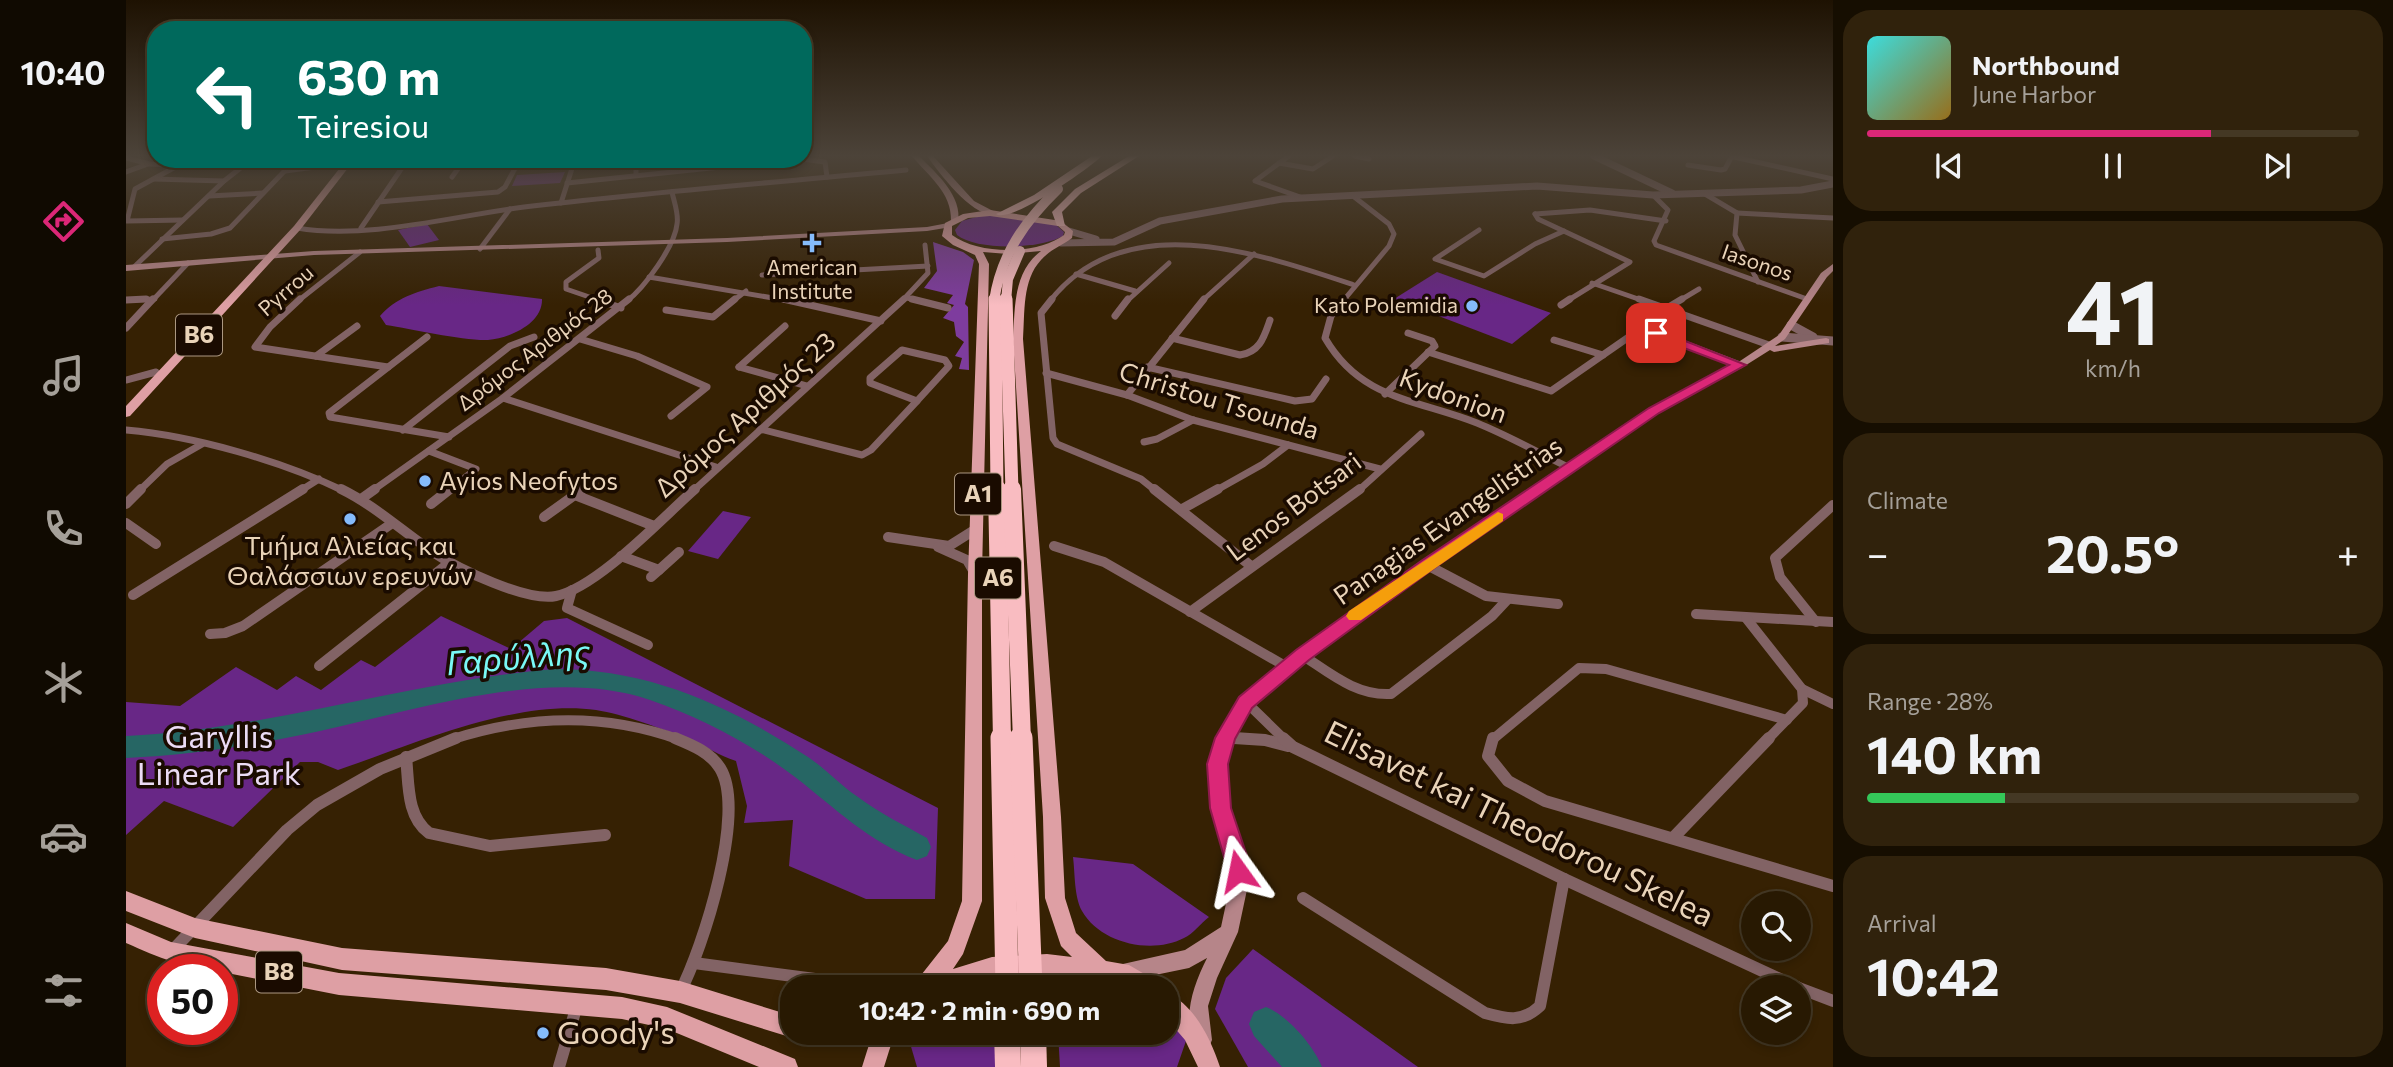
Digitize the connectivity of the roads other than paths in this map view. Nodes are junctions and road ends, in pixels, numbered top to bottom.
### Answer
1 (131, 206) edge
2 (198, 206) edge
3 (251, 206) edge
4 (304, 206) edge
5 (314, 206) edge
6 (376, 206) edge
7 (537, 206) edge
8 (675, 206) edge
9 (954, 206) edge
10 (978, 206) edge
11 (1024, 206) edge
12 (1046, 206) edge
13 (1050, 206) edge
14 (1063, 206) edge
15 (1234, 206) edge
16 (1366, 206) edge
17 (1664, 206) edge
18 (1725, 206) edge
19 (510, 209) junction
20 (995, 213) junction
21 (1737, 213) junction
22 (1833, 218) edge
23 (183, 220) junction
24 (1665, 221) junction
25 (952, 223) junction
26 (1065, 227) junction
27 (297, 228) junction
28 (361, 228) junction
29 (1479, 230) dead end
30 (903, 231) joint
31 (1564, 231) junction
32 (311, 232) junction
33 (288, 238) junction
34 (1123, 238) junction
35 (162, 239) junction
36 (727, 240) junction
37 (950, 240) junction
38 (673, 241) junction
39 (1061, 243) junction
40 (925, 245) dead end
41 (969, 248) junction
42 (1049, 248) junction
43 (480, 249) junction
44 (598, 250) dead end
45 (360, 252) junction
46 (1254, 254) junction
47 (266, 256) junction
48 (1169, 263) dead end
49 (188, 264) junction
50 (928, 266) junction
51 (130, 267) edge
52 (1833, 267) edge
53 (1076, 274) junction
54 (762, 275) dead end
55 (649, 277) junction
56 (1758, 282) junction
57 (1592, 283) junction
58 (1354, 285) junction
59 (1699, 289) dead end
60 (746, 291) junction
61 (1135, 291) junction
62 (907, 298) junction
63 (155, 299) junction
64 (1807, 299) junction
65 (126, 300) edge
66 (1560, 305) dead end
67 (621, 308) junction
68 (948, 308) dead end
69 (1667, 308) junction
70 (666, 310) dead end
71 (1115, 316) dead end
72 (1270, 320) dead end
73 (881, 321) junction
74 (1791, 325) junction
75 (785, 326) dead end
76 (357, 327) dead end
77 (126, 328) edge
78 (1408, 332) dead end
79 (427, 337) dead end
80 (534, 337) dead end
81 (1782, 337) junction
82 (1172, 338) junction
83 (580, 339) junction
84 (1554, 340) dead end
85 (1830, 341) edge
86 (1772, 347) junction
87 (1428, 352) junction
88 (1603, 355) junction
89 (316, 356) junction
90 (1740, 365) junction
91 (388, 367) junction
92 (1147, 367) junction
93 (156, 372) junction
94 (1046, 373) junction
95 (129, 379) edge
96 (1326, 379) dead end
97 (146, 382) junction
98 (807, 386) junction
99 (1385, 394) junction
100 (1127, 396) junction
101 (503, 398) junction
102 (126, 401) edge
103 (917, 401) junction
104 (126, 413) edge
105 (671, 416) dead end
106 (1193, 420) junction
107 (760, 429) junction
108 (403, 430) junction
109 (126, 432) edge
110 (1421, 434) dead end
111 (449, 437) junction
112 (1144, 442) dead end
113 (202, 444) junction
114 (1288, 445) junction
115 (429, 452) junction
116 (716, 467) junction
117 (1570, 468) junction
118 (1381, 469) junction
119 (318, 480) junction
120 (594, 481) dead end
121 (575, 495) junction
122 (361, 499) junction
123 (126, 504) edge
124 (432, 504) dead end
125 (1833, 505) edge
126 (1182, 509) junction
127 (544, 517) dead end
128 (126, 523) edge
129 (390, 524) junction
130 (654, 526) junction
131 (976, 529) junction
132 (888, 537) dead end
133 (156, 544) dead end
134 (930, 544) junction
135 (1054, 546) dead end
136 (679, 552) dead end
137 (621, 556) junction
138 (449, 563) junction
139 (1427, 565) junction
140 (1251, 566) junction
141 (659, 570) junction
142 (975, 573) junction
143 (651, 577) dead end
144 (572, 590) junction
145 (133, 595) dead end
146 (1507, 600) junction
147 (1558, 604) dead end
148 (1190, 612) junction
149 (1696, 614) dead end
150 (1746, 618) junction
151 (1816, 622) junction
152 (1833, 622) edge
153 (210, 635) dead end
154 (648, 645) dead end
155 (1302, 655) junction
156 (319, 666) dead end
157 (1287, 667) junction
158 (1802, 689) junction
159 (1245, 702) junction
160 (1833, 704) edge
161 (1787, 720) junction
162 (1225, 738) junction
163 (1293, 747) junction
164 (406, 757) junction
165 (605, 835) dead end
166 (1673, 838) junction
167 (1564, 879) junction
168 (1833, 886) edge
169 (1303, 898) dead end
170 (126, 901) edge
171 (195, 928) junction
172 (1229, 932) junction
173 (126, 933) edge
174 (171, 952) junction
175 (694, 963) junction
176 (1110, 971) junction
177 (786, 975) edge
178 (935, 975) edge
179 (968, 975) edge
180 (1007, 975) edge
181 (1031, 975) edge
182 (1119, 975) edge
183 (1770, 975) edge
184 (680, 992) junction
185 (1811, 993) edge
186 (1833, 1001) edge
187 (577, 1003) junction
188 (1179, 1014) edge
189 (780, 1023) edge
190 (880, 1045) edge
191 (1007, 1045) edge
192 (1033, 1045) edge
193 (1206, 1057) edge
194 (559, 1067) edge
195 (787, 1067) edge
196 (873, 1067) edge
197 (1008, 1067) edge
198 (1034, 1067) edge

1 - 23 street
2 - 23 street
3 - 35 street
4 - 47 main road, B6
5 - 27 main road, B6
6 - 28 street
7 - 19 street
8 - 38 street
9 - 25 main road
10 - 20 main road
11 - 20 highway
12 - 180 highway, A6, bridge
13 - 181 highway, A6, bridge
14 - 26 highway
15 - 34 street
16 - 58 street
17 - 24 street
18 - 21 street
19 - 28 street
19 - 43 street
20 - 25 main road
20 - 26 main road
21 - 22 street
21 - 56 street
23 - 35 street
24 - 31 street
24 - 56 street, Iasonos
25 - 30 main road
25 - 37 main road
26 - 34 street
26 - 39 main road
27 - 32 street
27 - 33 main road, B6
28 - 32 street
29 - 31 street
30 - 36 main road
31 - 57 street
32 - 33 street
33 - 47 main road, B6
34 - 39 street
35 - 51 street
36 - 37 main road
36 - 38 main road
37 - 41 main road, A1
38 - 43 main road
38 - 55 street, Δρόμος Αριθμός 28
39 - 42 main road, A1
40 - 50 street
41 - 42 main road, A1
41 - 131 main road, A1
42 - 176 main road, A1
43 - 45 main road
44 - 67 street
45 - 47 main road
45 - 89 street, Pyrrou
46 - 53 street
46 - 58 street
46 - 82 street
47 - 49 main road
47 - 93 main road, B6
47 - 104 main road, B6
48 - 61 street
49 - 51 main road
49 - 63 street
50 - 54 street
50 - 62 street, Δρόμος Αριθμός 23
52 - 64 main road
53 - 61 street
53 - 94 street
55 - 60 street
55 - 67 street, Δρόμος Αριθμός 28
56 - 64 street, Iasonos
57 - 66 street
57 - 69 street
58 - 99 street, Kydonion
59 - 69 street
60 - 70 street
60 - 73 street
61 - 71 street
62 - 68 street
62 - 73 street, Δρόμος Αριθμός 23
63 - 65 street
63 - 77 street
64 - 74 main road
67 - 83 street, Δρόμος Αριθμός 28
69 - 86 street
72 - 82 street
73 - 98 street, Δρόμος Αριθμός 23
74 - 81 main road
74 - 85 street
75 - 98 street
76 - 89 street
78 - 87 street
79 - 91 street
80 - 108 street
81 - 85 street
81 - 86 main road
82 - 92 street
83 - 101 street, Δρόμος Αριθμός 28
83 - 105 street
84 - 88 street
85 - 86 main road, Panagias Evangelistrias
86 - 90 main road, Panagias Evangelistrias
87 - 88 street
87 - 99 street
88 - 90 street
89 - 91 street, Pyrrou
90 - 117 main road, Panagias Evangelistrias
91 - 108 street
92 - 96 street
92 - 100 street
93 - 95 street
93 - 97 main road, B6
94 - 100 street, Christou Tsounda
94 - 126 street
95 - 97 street
97 - 102 main road, B6
98 - 107 street, Δρόμος Αριθμός 23
99 - 117 street, Kydonion
100 - 106 street, Christou Tsounda
101 - 111 street, Δρόμος Αριθμός 28
101 - 116 street
103 - 103 street
103 - 107 street
106 - 112 street
106 - 114 street, Christou Tsounda
107 - 116 street, Δρόμος Αριθμός 23
108 - 111 street
109 - 113 street
110 - 118 street, Lenos Botsari
111 - 115 street, Δρόμος Αριθμός 28
113 - 119 street
113 - 123 street
114 - 118 street, Christou Tsounda
114 - 126 street
115 - 122 street, Δρόμος Αριθμός 28
115 - 124 street
116 - 130 street, Δρόμος Αριθμός 23
117 - 139 main road, Panagias Evangelistrias
118 - 140 street, Lenos Botsari
119 - 122 street
119 - 145 street
120 - 121 street
121 - 127 street
121 - 130 street
122 - 129 street
125 - 151 street
126 - 140 street
128 - 133 street
129 - 138 street
129 - 153 street
130 - 137 street, Δρόμος Αριθμός 23
131 - 134 street
131 - 142 main road, A1
132 - 134 street
134 - 142 street
135 - 148 street
136 - 141 street
137 - 141 street
137 - 144 street, Δρόμος Αριθμός 23
138 - 144 street, Δρόμος Αριθμός 23
138 - 156 street
139 - 146 street
139 - 155 main road, Panagias Evangelistrias
140 - 148 street, Lenos Botsari
141 - 143 street
142 - 178 main road, A1
144 - 154 street
146 - 147 street
146 - 155 street
148 - 157 street
149 - 150 street
150 - 151 street
150 - 158 street
151 - 152 street
155 - 157 main road, Panagias Evangelistrias
157 - 159 main road, Panagias Evangelistrias
158 - 160 street
158 - 161 street
159 - 162 main road, Panagias Evangelistrias
159 - 163 street, Elisavet kai Theodorou Skelea
161 - 166 street
161 - 166 street
162 - 163 street, Elisavet kai Theodorou Skelea
162 - 172 main road, Panagias Evangelistrias
163 - 167 street, Elisavet kai Theodorou Skelea
164 - 165 street
164 - 171 street
164 - 175 street
166 - 168 street
167 - 169 street
167 - 183 street, Elisavet kai Theodorou Skelea
170 - 171 main road, B8
171 - 174 street
171 - 184 main road, B8
172 - 176 main road
172 - 193 main road, Panagias Evangelistrias
173 - 174 main road, B8
174 - 187 main road, B8
175 - 177 street
175 - 184 street
176 - 179 main road
176 - 182 main road
184 - 189 main road, B8
185 - 186 street, Elisavet kai Theodorou Skelea
187 - 194 street
187 - 195 main road, B8
188 - 193 main road
190 - 196 main road
191 - 197 highway
192 - 198 highway

